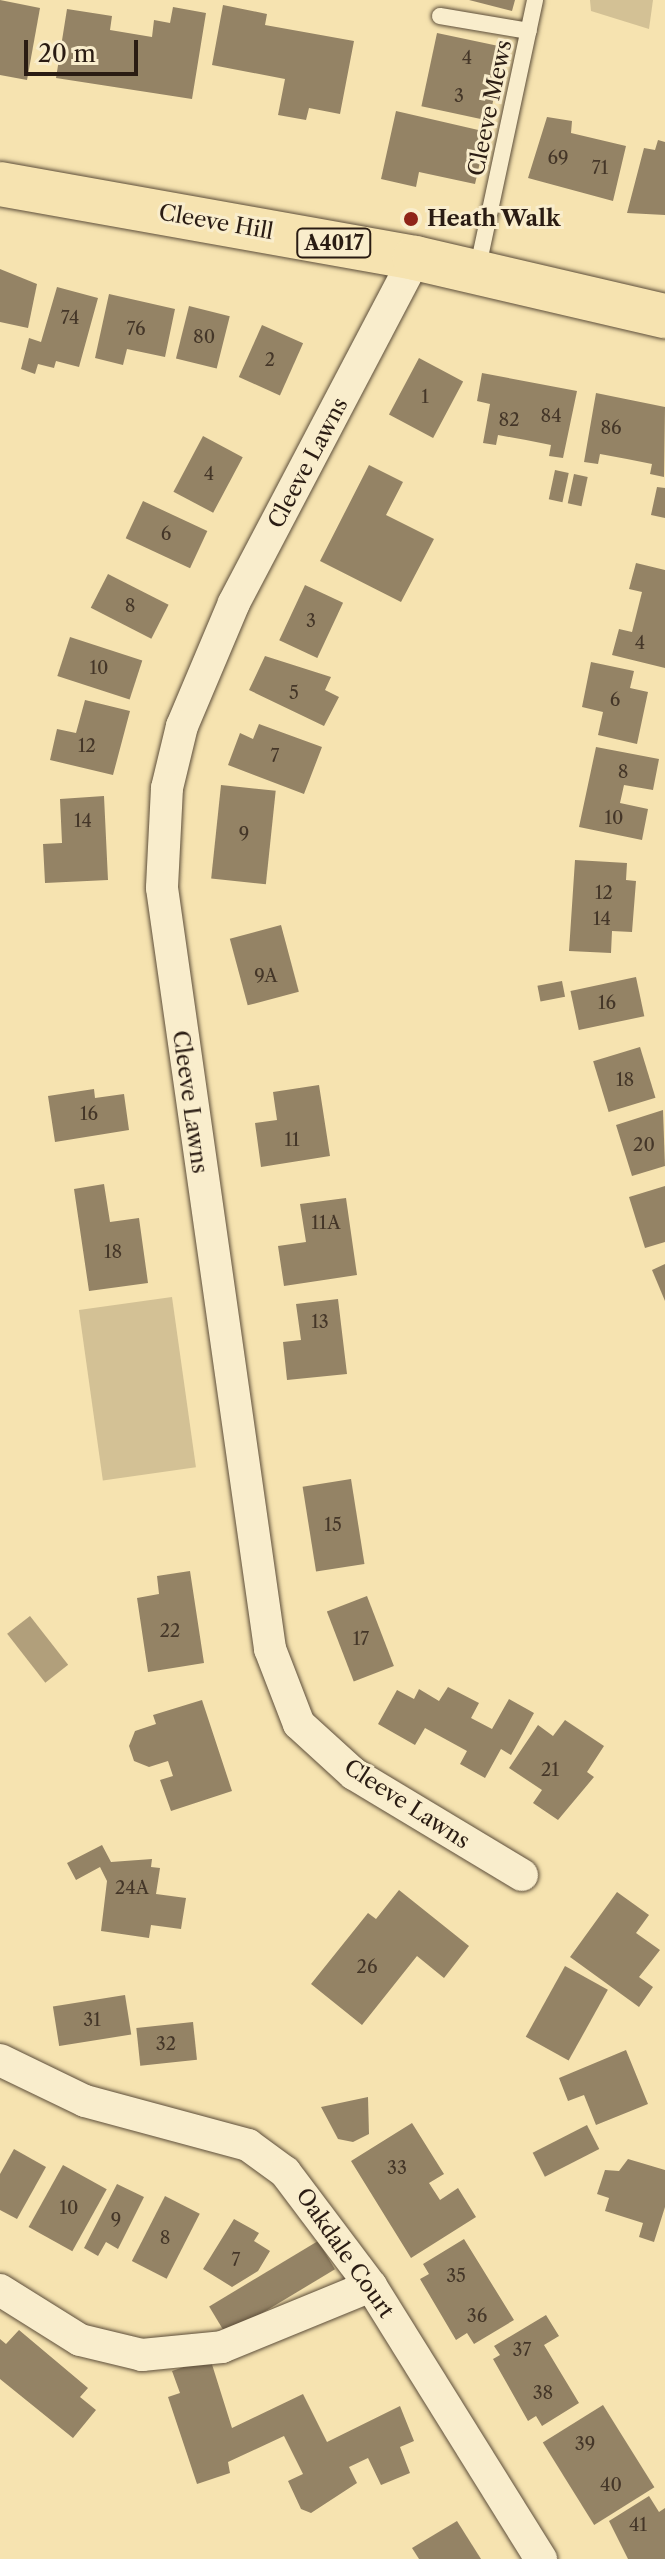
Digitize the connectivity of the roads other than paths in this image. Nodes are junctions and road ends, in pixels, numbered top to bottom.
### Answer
1 (535, 0) edge
2 (440, 16) dead end
3 (529, 31) junction
4 (0, 184) edge
5 (415, 258) junction
6 (477, 272) junction
7 (665, 316) edge
8 (522, 1875) dead end
9 (0, 2060) edge
10 (371, 2286) junction
11 (0, 2290) edge
12 (541, 2559) edge

1 - 3 lane, Cleeve Mews
2 - 3 lane
3 - 6 lane, Cleeve Mews
4 - 5 main road, Cleeve Hill / A4017
5 - 6 main road, Cleeve Hill / A4017
5 - 8 street, Cleeve Lawns
6 - 7 main road, Cleeve Hill / A4017
9 - 10 street, Oakdale Court
10 - 11 street
10 - 12 street, Oakdale Court

